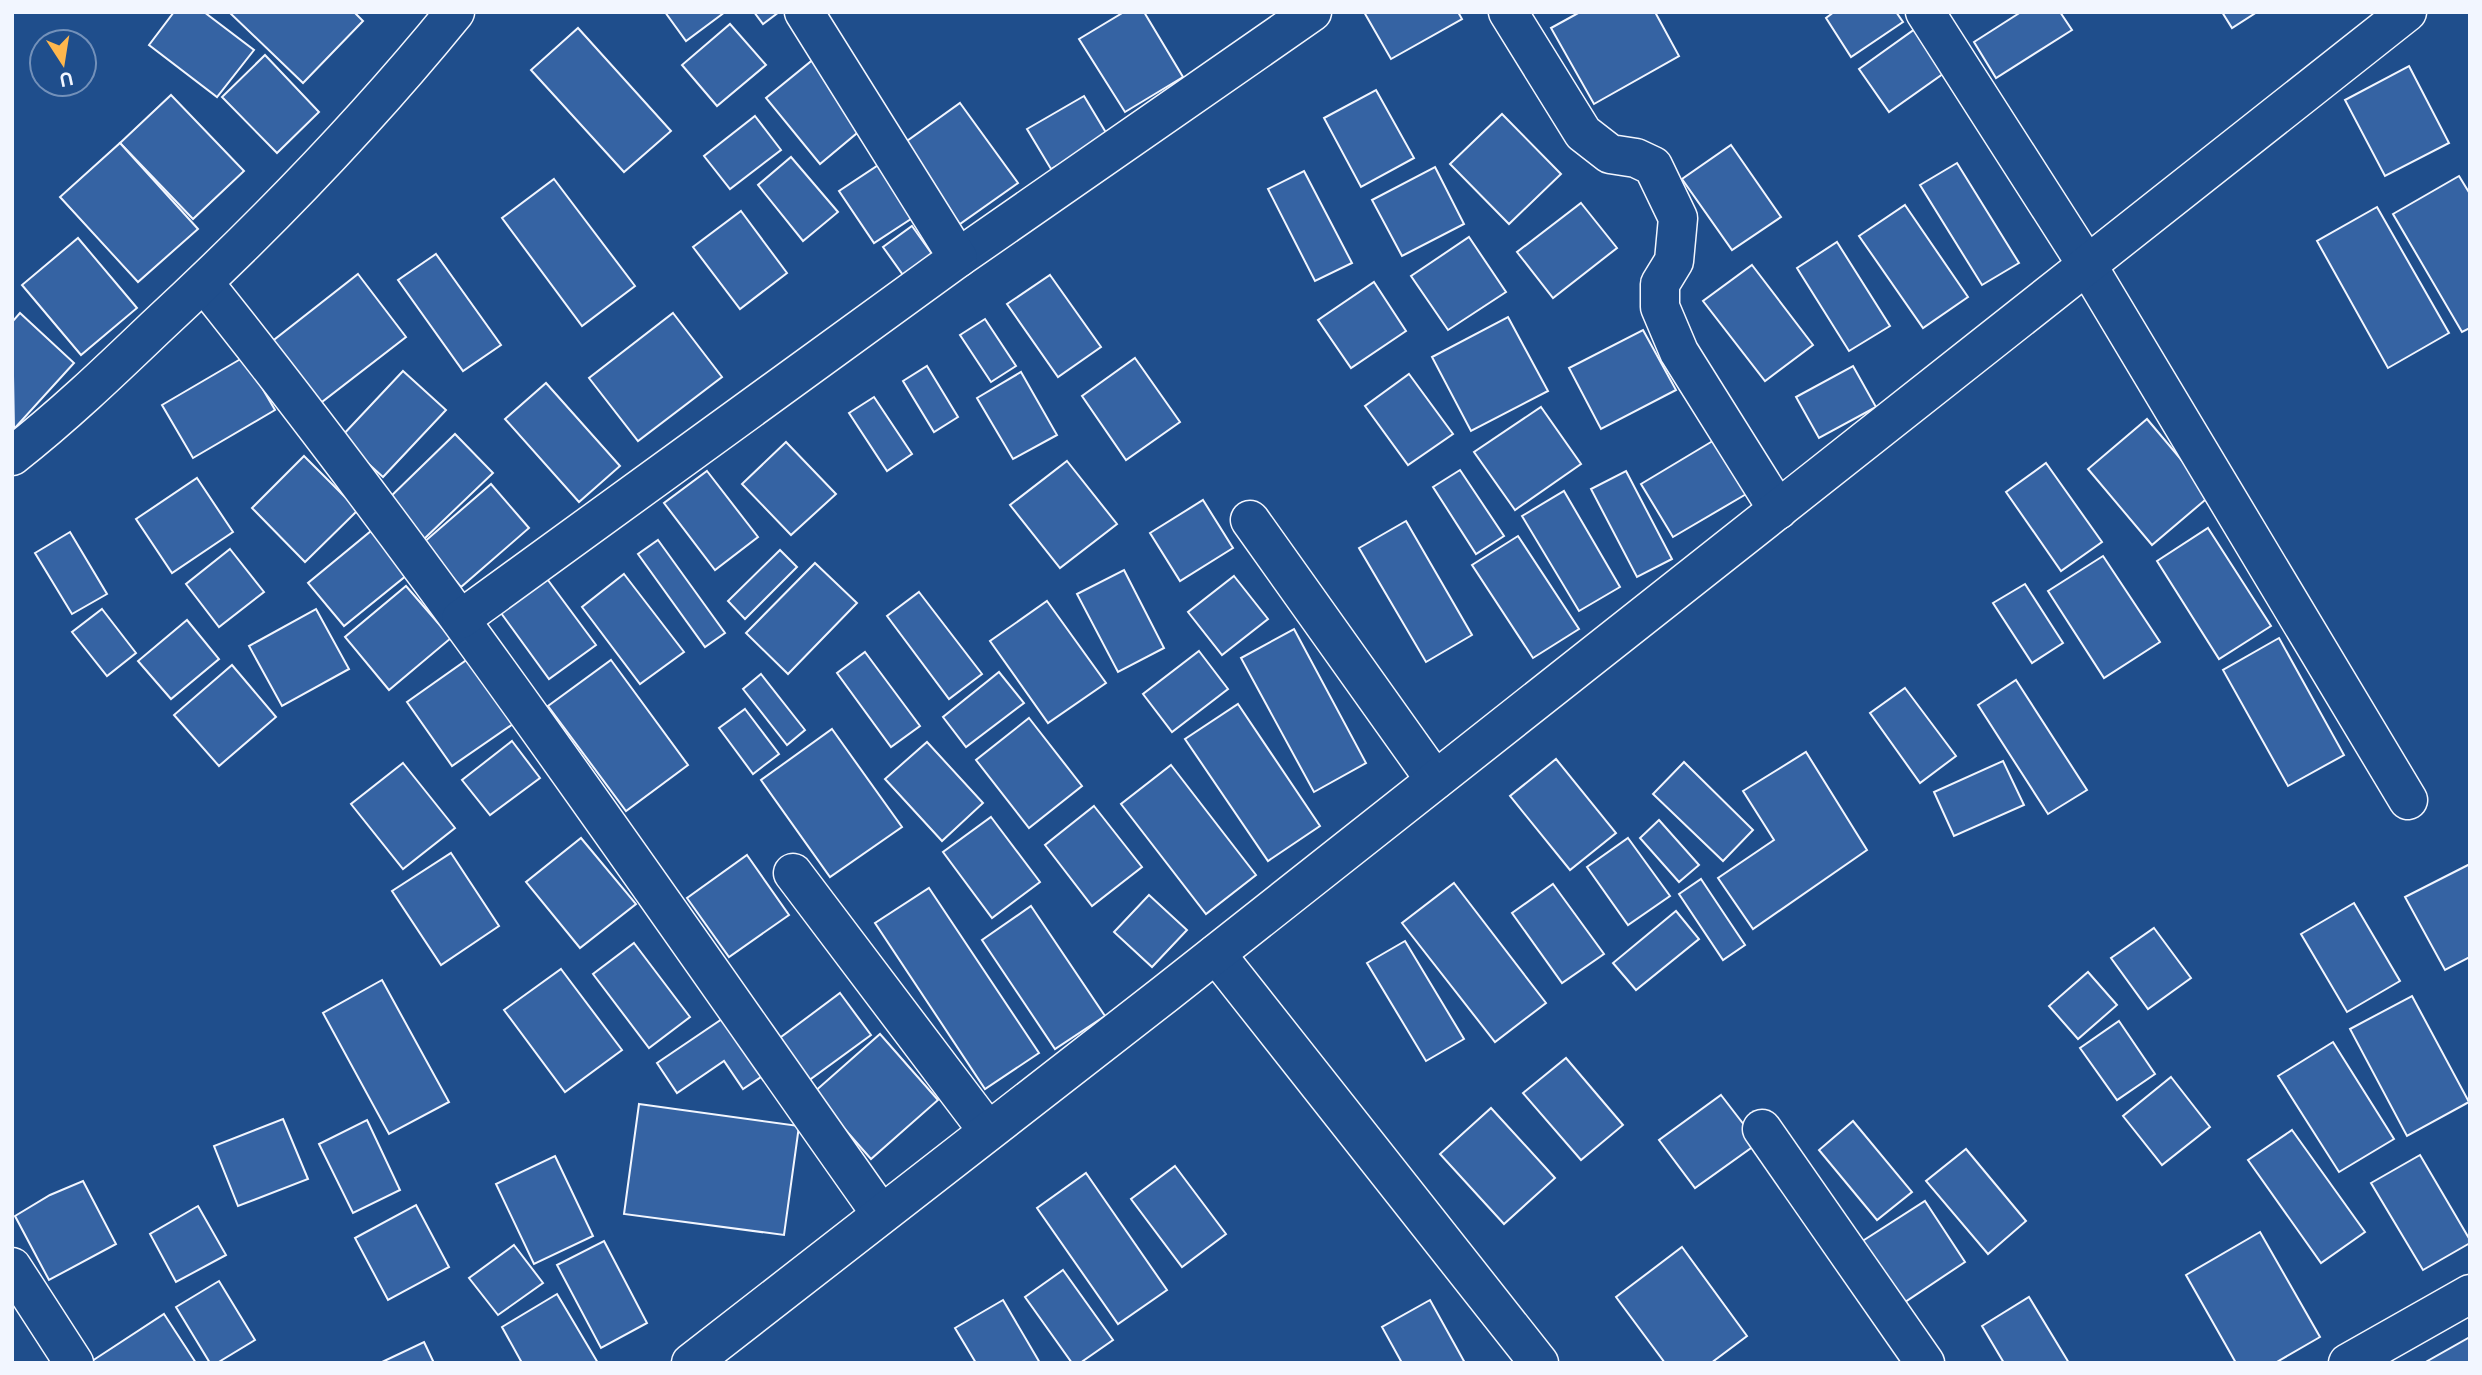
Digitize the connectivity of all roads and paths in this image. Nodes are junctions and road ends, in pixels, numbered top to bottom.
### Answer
1 (455, 12) edge
2 (804, 12) edge
3 (1312, 12) edge
4 (1508, 12) edge
5 (1925, 12) edge
6 (2407, 12) edge
7 (958, 258) junction
8 (2087, 265) junction
9 (204, 283) junction
10 (12, 456) edge
11 (1778, 510) junction
12 (1250, 520) dead end
13 (461, 619) junction
14 (1436, 780) junction
15 (2408, 800) dead end
16 (793, 873) dead end
17 (1216, 954) junction
18 (1762, 1129) dead end
19 (988, 1131) junction
20 (881, 1214) junction
21 (12, 1267) edge
22 (2470, 1294) edge
23 (74, 1363) edge
24 (691, 1363) edge
25 (1539, 1363) edge
26 (1925, 1363) edge
27 (2348, 1363) edge

1 - 9 street
2 - 7 street
3 - 7 street
4 - 11 street
5 - 8 street
6 - 8 street
7 - 13 street
8 - 11 street
8 - 15 street
9 - 10 street
9 - 13 street
11 - 14 street
12 - 14 street
13 - 20 street
14 - 17 street
16 - 19 street
17 - 19 street
17 - 25 street
18 - 26 street
19 - 20 street
20 - 24 street
21 - 23 street
22 - 27 street

